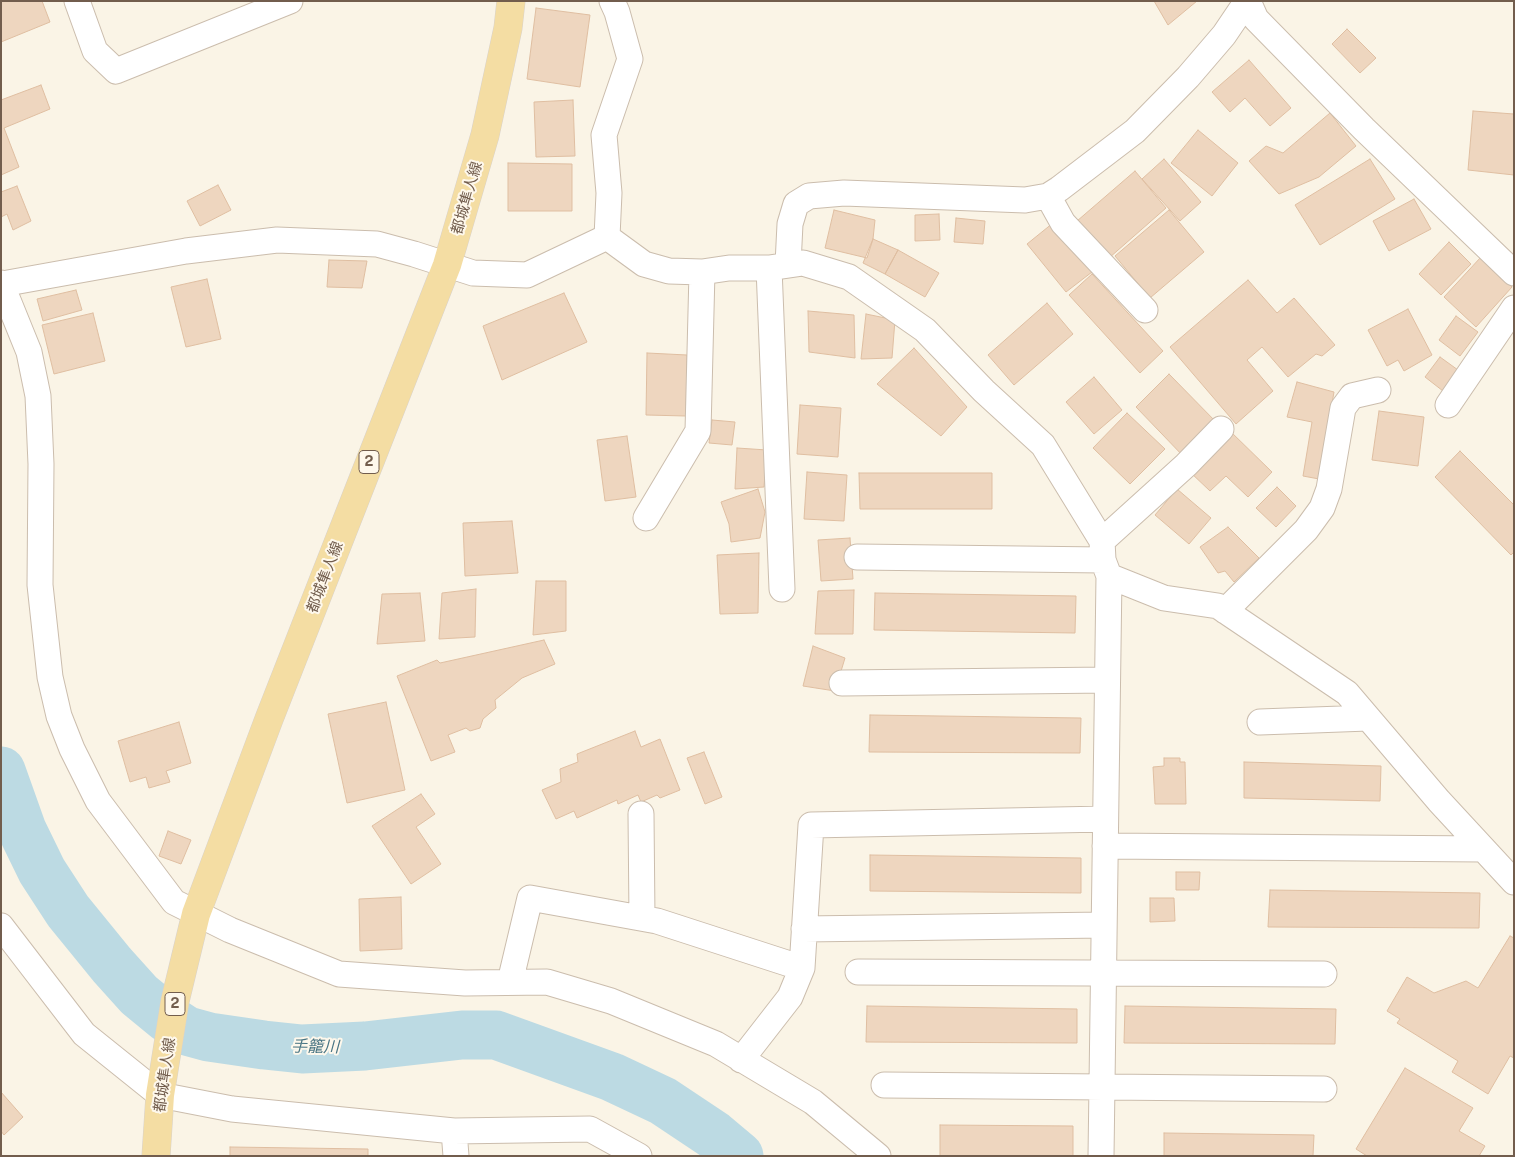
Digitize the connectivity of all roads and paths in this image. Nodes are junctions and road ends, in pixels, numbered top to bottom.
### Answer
1 (77, 1) edge
2 (290, 1) edge
3 (511, 1) edge
4 (612, 1) edge
5 (1248, 1) edge
6 (1048, 196) junction
7 (607, 237) junction
8 (447, 265) junction
9 (779, 266) junction
10 (702, 272) junction
11 (1514, 273) edge
12 (2, 284) edge
13 (1514, 308) edge
14 (1145, 310) dead end
15 (1378, 390) dead end
16 (1448, 405) dead end
17 (1221, 429) dead end
18 (646, 518) dead end
19 (857, 557) dead end
20 (1105, 559) junction
21 (782, 590) dead end
22 (1225, 611) junction
23 (1107, 680) junction
24 (842, 683) dead end
25 (1368, 718) junction
26 (1260, 722) dead end
27 (641, 814) dead end
28 (1105, 819) junction
29 (1105, 846) junction
30 (1483, 849) junction
31 (1514, 882) edge
32 (196, 914) junction
33 (642, 918) junction
34 (1104, 925) junction
35 (1, 926) edge
36 (804, 929) junction
37 (802, 968) junction
38 (858, 972) dead end
39 (1103, 973) junction
40 (1324, 974) dead end
41 (510, 982) junction
42 (741, 1060) junction
43 (884, 1085) dead end
44 (1101, 1087) junction
45 (1324, 1089) dead end
46 (160, 1095) junction
47 (454, 1132) junction
48 (156, 1156) edge
49 (456, 1156) edge
50 (639, 1156) edge
51 (878, 1156) edge
52 (1101, 1156) edge

1 - 2 street
3 - 8 main road, 都城隼人線 / 2
4 - 7 street
5 - 6 street
5 - 11 street
6 - 9 street
6 - 14 street
7 - 8 street
7 - 10 street
8 - 12 street
8 - 32 main road, 都城隼人線 / 2
9 - 10 street
9 - 20 street
9 - 21 street
10 - 18 street
12 - 32 street
13 - 16 street
15 - 22 street
17 - 20 street
19 - 20 street
20 - 22 street
20 - 23 street
22 - 25 street
23 - 24 street
23 - 28 street
25 - 26 street
25 - 30 street
27 - 33 street
28 - 29 street
28 - 36 street
29 - 30 street
29 - 34 street
30 - 31 street
32 - 41 street
32 - 46 main road, 都城隼人線 / 2
33 - 37 street
33 - 41 street
34 - 36 street
34 - 39 street
35 - 46 street
36 - 37 street
37 - 42 street
38 - 39 street
39 - 40 street
39 - 44 street
41 - 42 street
42 - 51 street
43 - 44 street
44 - 45 street
44 - 52 street
46 - 47 street
46 - 48 main road, 都城隼人線 / 2
47 - 49 street
47 - 50 street

